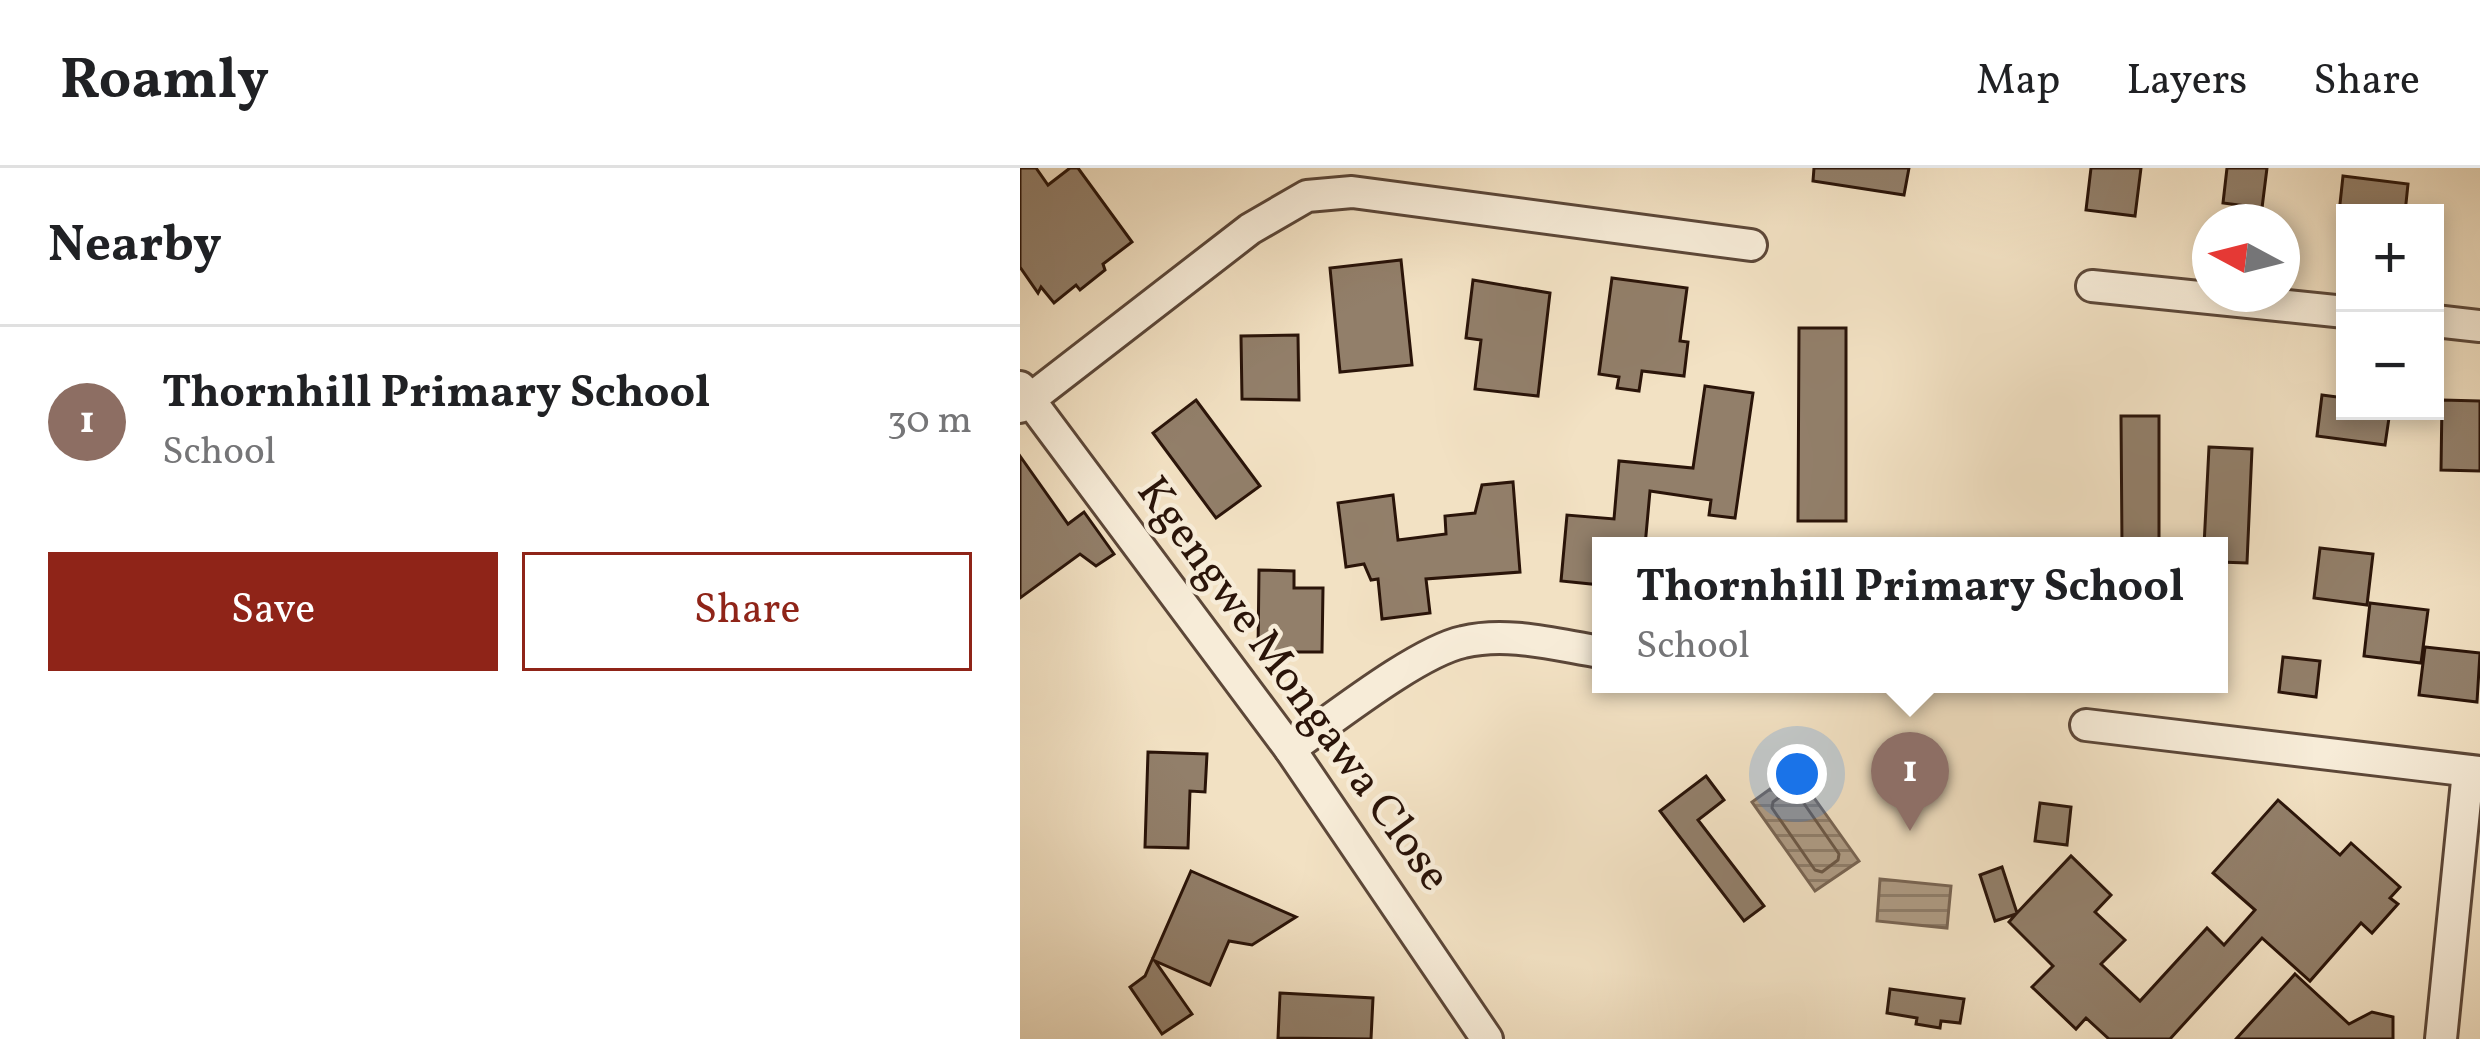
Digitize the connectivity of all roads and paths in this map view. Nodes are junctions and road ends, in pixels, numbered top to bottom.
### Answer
1 (1751, 245) dead end
2 (2092, 286) dead end
3 (2336, 311) edge
4 (2444, 322) edge
5 (2480, 326) edge
6 (1023, 398) edge
7 (1592, 651) edge
8 (2086, 724) dead end
9 (1290, 749) junction
10 (2474, 772) edge
11 (1487, 1039) edge
12 (2441, 1039) edge

1 - 6 street
2 - 3 street
4 - 5 street
6 - 9 street, Kgengwe Mongawa Close
7 - 9 street
8 - 10 street
9 - 11 street, Kgengwe Mongawa Close
10 - 12 street

